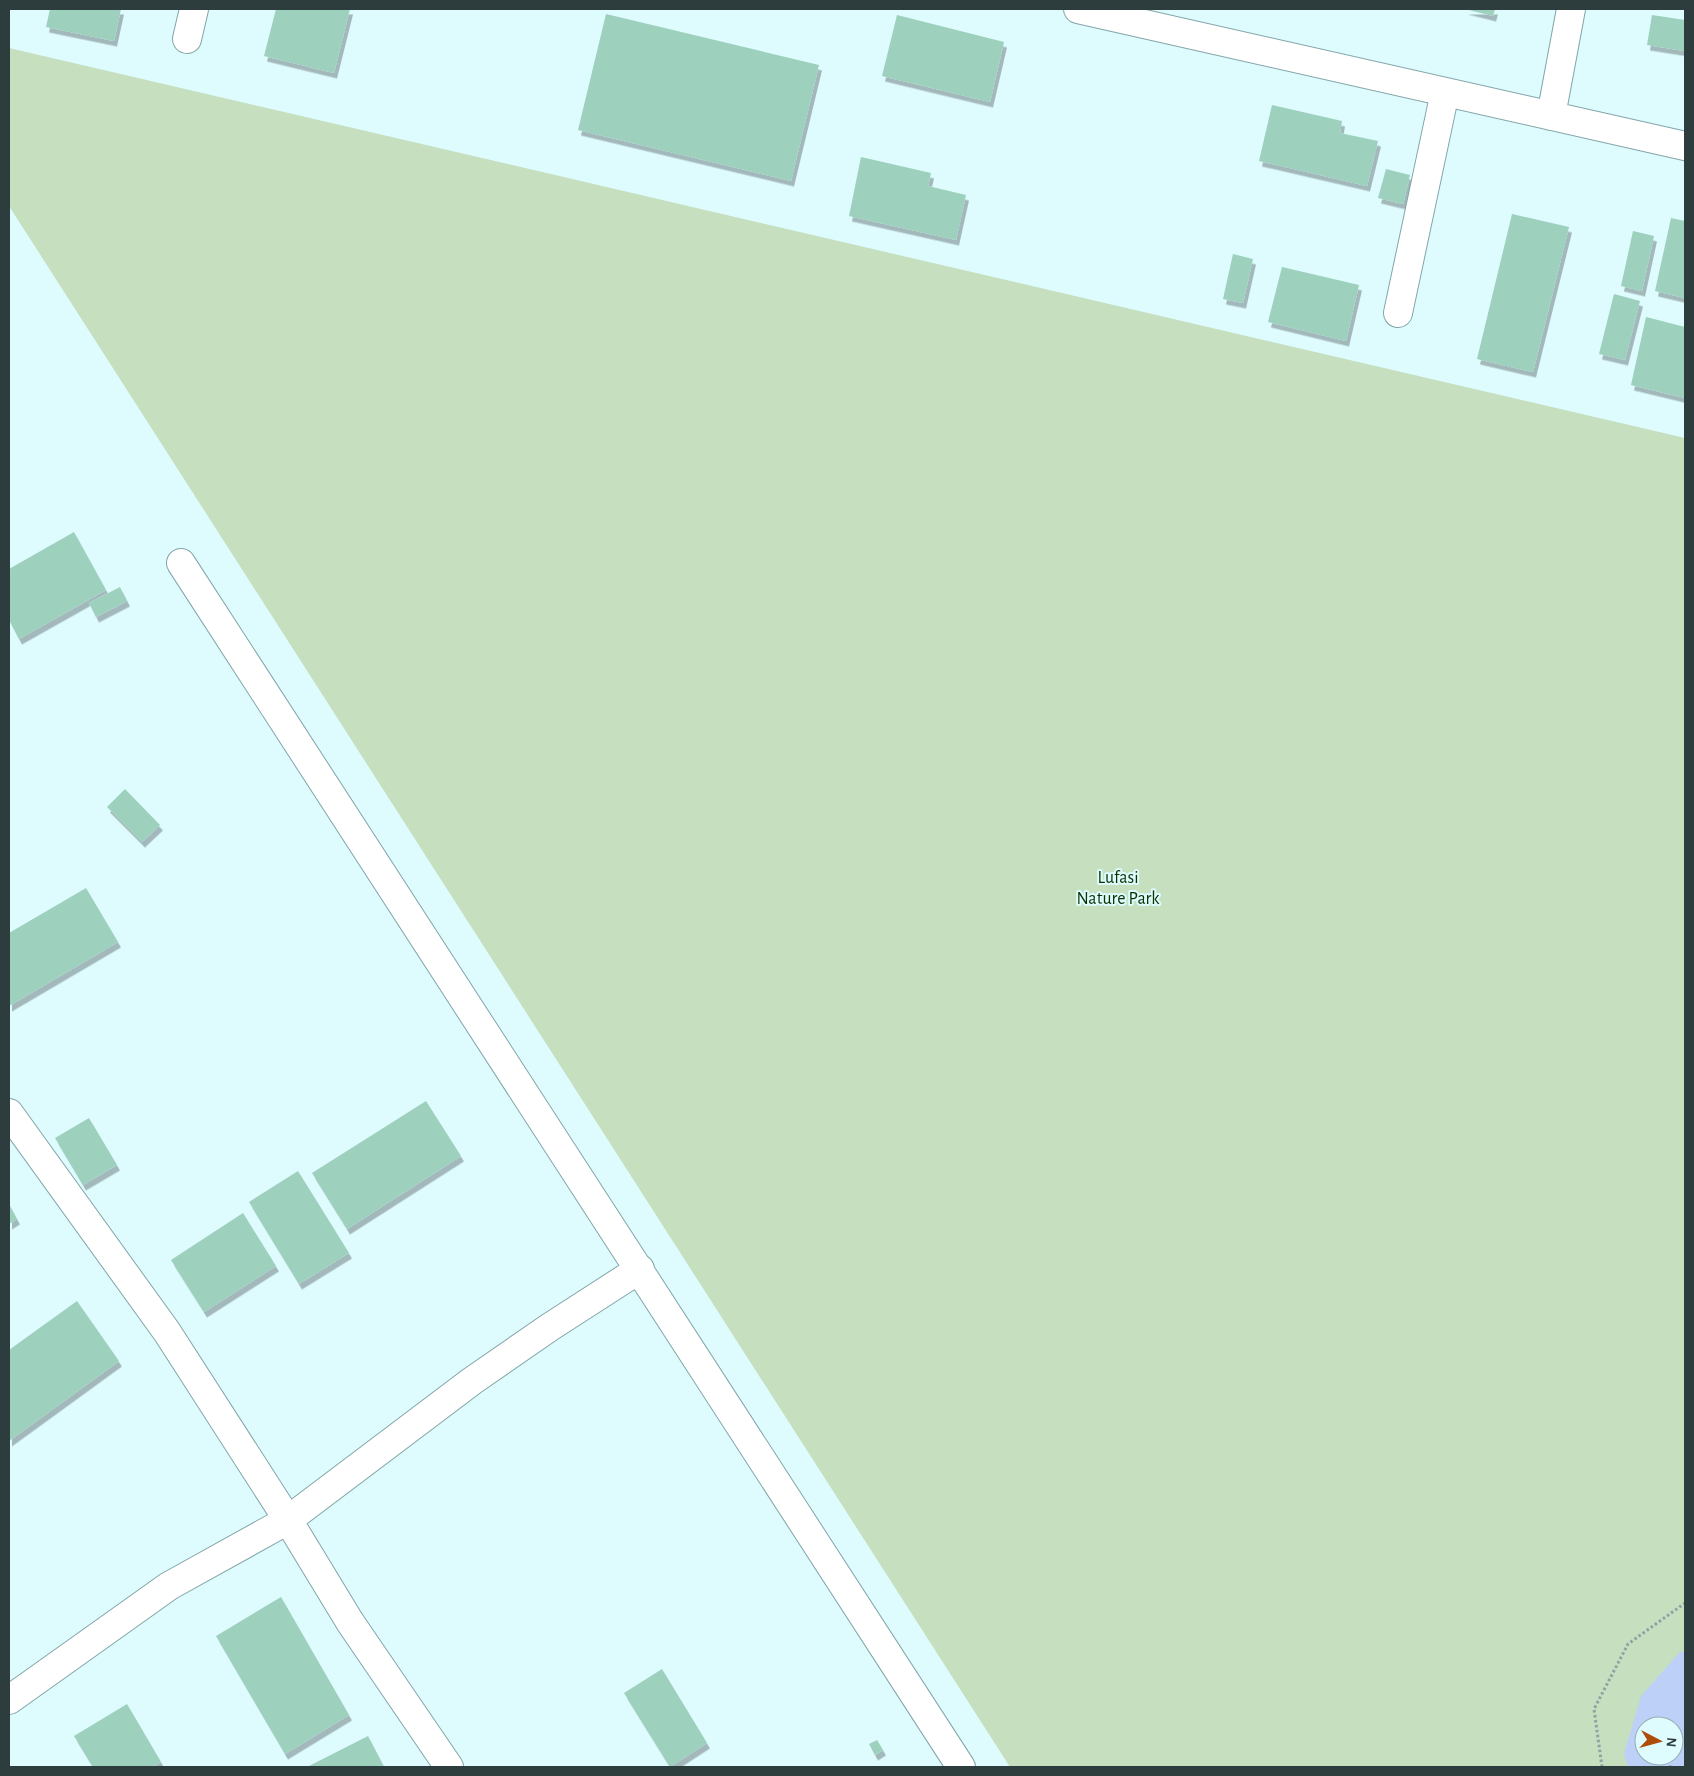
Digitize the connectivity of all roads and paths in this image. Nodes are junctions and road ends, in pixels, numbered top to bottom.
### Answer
1 (194, 9) edge
2 (1078, 9) edge
3 (1570, 9) edge
4 (187, 39) dead end
5 (1445, 92) junction
6 (1551, 116) junction
7 (1685, 146) edge
8 (1398, 313) dead end
9 (181, 563) dead end
10 (9, 1113) edge
11 (640, 1269) junction
12 (288, 1520) junction
13 (1685, 1603) edge
14 (9, 1700) edge
15 (1674, 1766) dead end
16 (449, 1767) edge
17 (961, 1767) edge
18 (1602, 1767) edge
19 (1669, 1767) edge

1 - 4 street
2 - 5 street
3 - 6 street
5 - 6 street
5 - 8 street
6 - 7 street
9 - 11 street
10 - 12 street
11 - 12 street
11 - 17 street
12 - 14 street
12 - 16 street
13 - 18 path
15 - 19 path

